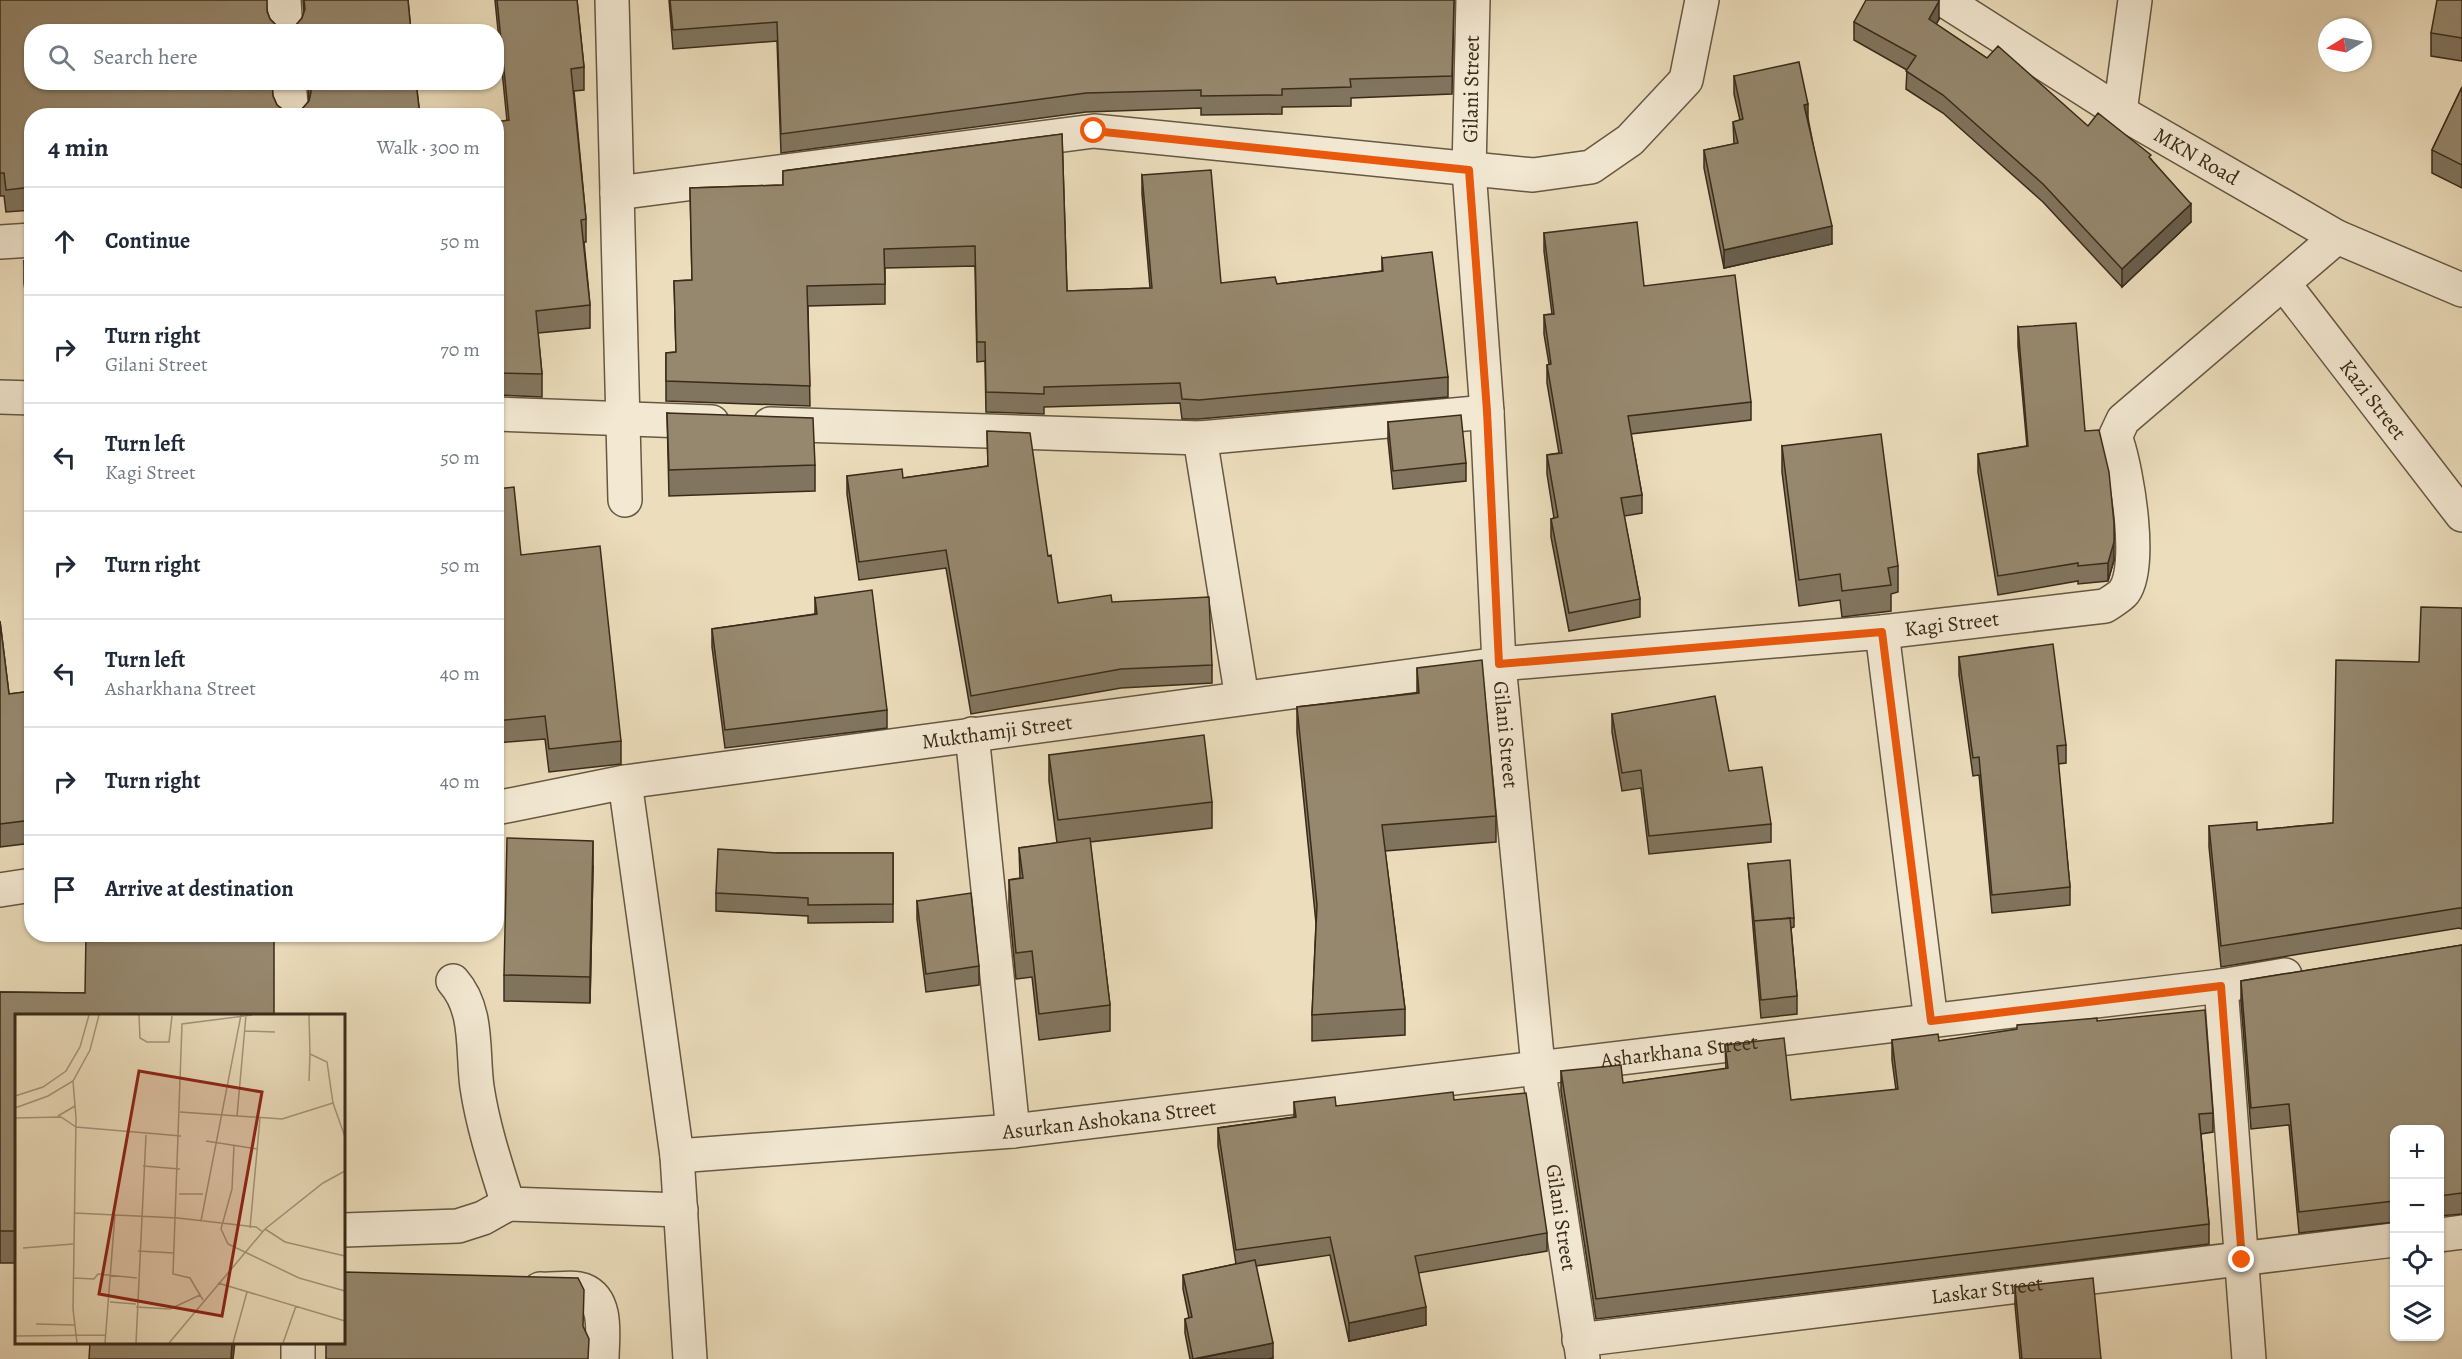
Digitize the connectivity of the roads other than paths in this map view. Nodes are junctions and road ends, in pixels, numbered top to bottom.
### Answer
1 (284, 0) edge
2 (612, 0) edge
3 (1473, 0) edge
4 (1702, 0) edge
5 (1944, 0) edge
6 (2135, 0) edge
7 (286, 24) edge
8 (290, 90) edge
9 (291, 108) edge
10 (2121, 112) junction
11 (1469, 170) junction
12 (617, 193) junction
13 (2337, 237) junction
14 (24, 240) edge
15 (0, 242) edge
16 (2284, 284) junction
17 (2462, 290) edge
18 (0, 397) edge
19 (24, 398) edge
20 (1487, 411) junction
21 (504, 414) edge
22 (1200, 438) junction
23 (626, 500) dead end
24 (2462, 515) edge
25 (1882, 632) junction
26 (1499, 664) junction
27 (1242, 698) junction
28 (972, 734) junction
29 (625, 782) junction
30 (504, 806) edge
31 (24, 886) edge
32 (0, 890) edge
33 (2313, 971) edge
34 (453, 981) dead end
35 (2221, 986) junction
36 (1931, 1021) junction
37 (1538, 1066) junction
38 (1013, 1131) junction
39 (677, 1156) junction
40 (508, 1204) junction
41 (681, 1210) junction
42 (345, 1230) edge
43 (2462, 1232) edge
44 (2444, 1234) edge
45 (2390, 1241) edge
46 (2242, 1260) junction
47 (511, 1289) edge
48 (1581, 1350) edge
49 (603, 1359) edge
50 (690, 1359) edge
51 (2249, 1359) edge

1 - 7 street
2 - 12 street
3 - 11 street, Gilani Street
4 - 11 street
5 - 10 street, MKN Road
6 - 10 street
8 - 9 street
10 - 13 street, MKN Road
11 - 12 street
11 - 20 street, Gilani Street
12 - 23 street
13 - 16 street
13 - 17 street, MKN Road
14 - 15 street
16 - 24 street, Kazi Street
16 - 25 street, Kagi Street
18 - 19 street
20 - 22 street
20 - 26 street, Gilani Street
21 - 22 street
22 - 27 street
25 - 26 street, Kagi Street
25 - 36 street
26 - 27 street, Mukthamji Street
26 - 37 street, Gilani Street
27 - 28 street, Mukthamji Street
28 - 29 street, Mukthamji Street
28 - 38 street
29 - 30 street, Mukthamji Street
29 - 39 street
31 - 32 street
33 - 35 street, Asharkhana Street
34 - 40 street
35 - 36 street, Asharkhana Street
35 - 46 street
36 - 37 street, Asharkhana Street
37 - 38 street, Asurkan Ashokana Street
37 - 48 street, Gilani Street
38 - 39 street, Asurkan Ashokana Street
39 - 41 street
40 - 41 street
40 - 42 street
41 - 50 street
43 - 44 street
45 - 46 street, Laskar Street
46 - 48 street, Laskar Street
46 - 51 street
47 - 49 street

